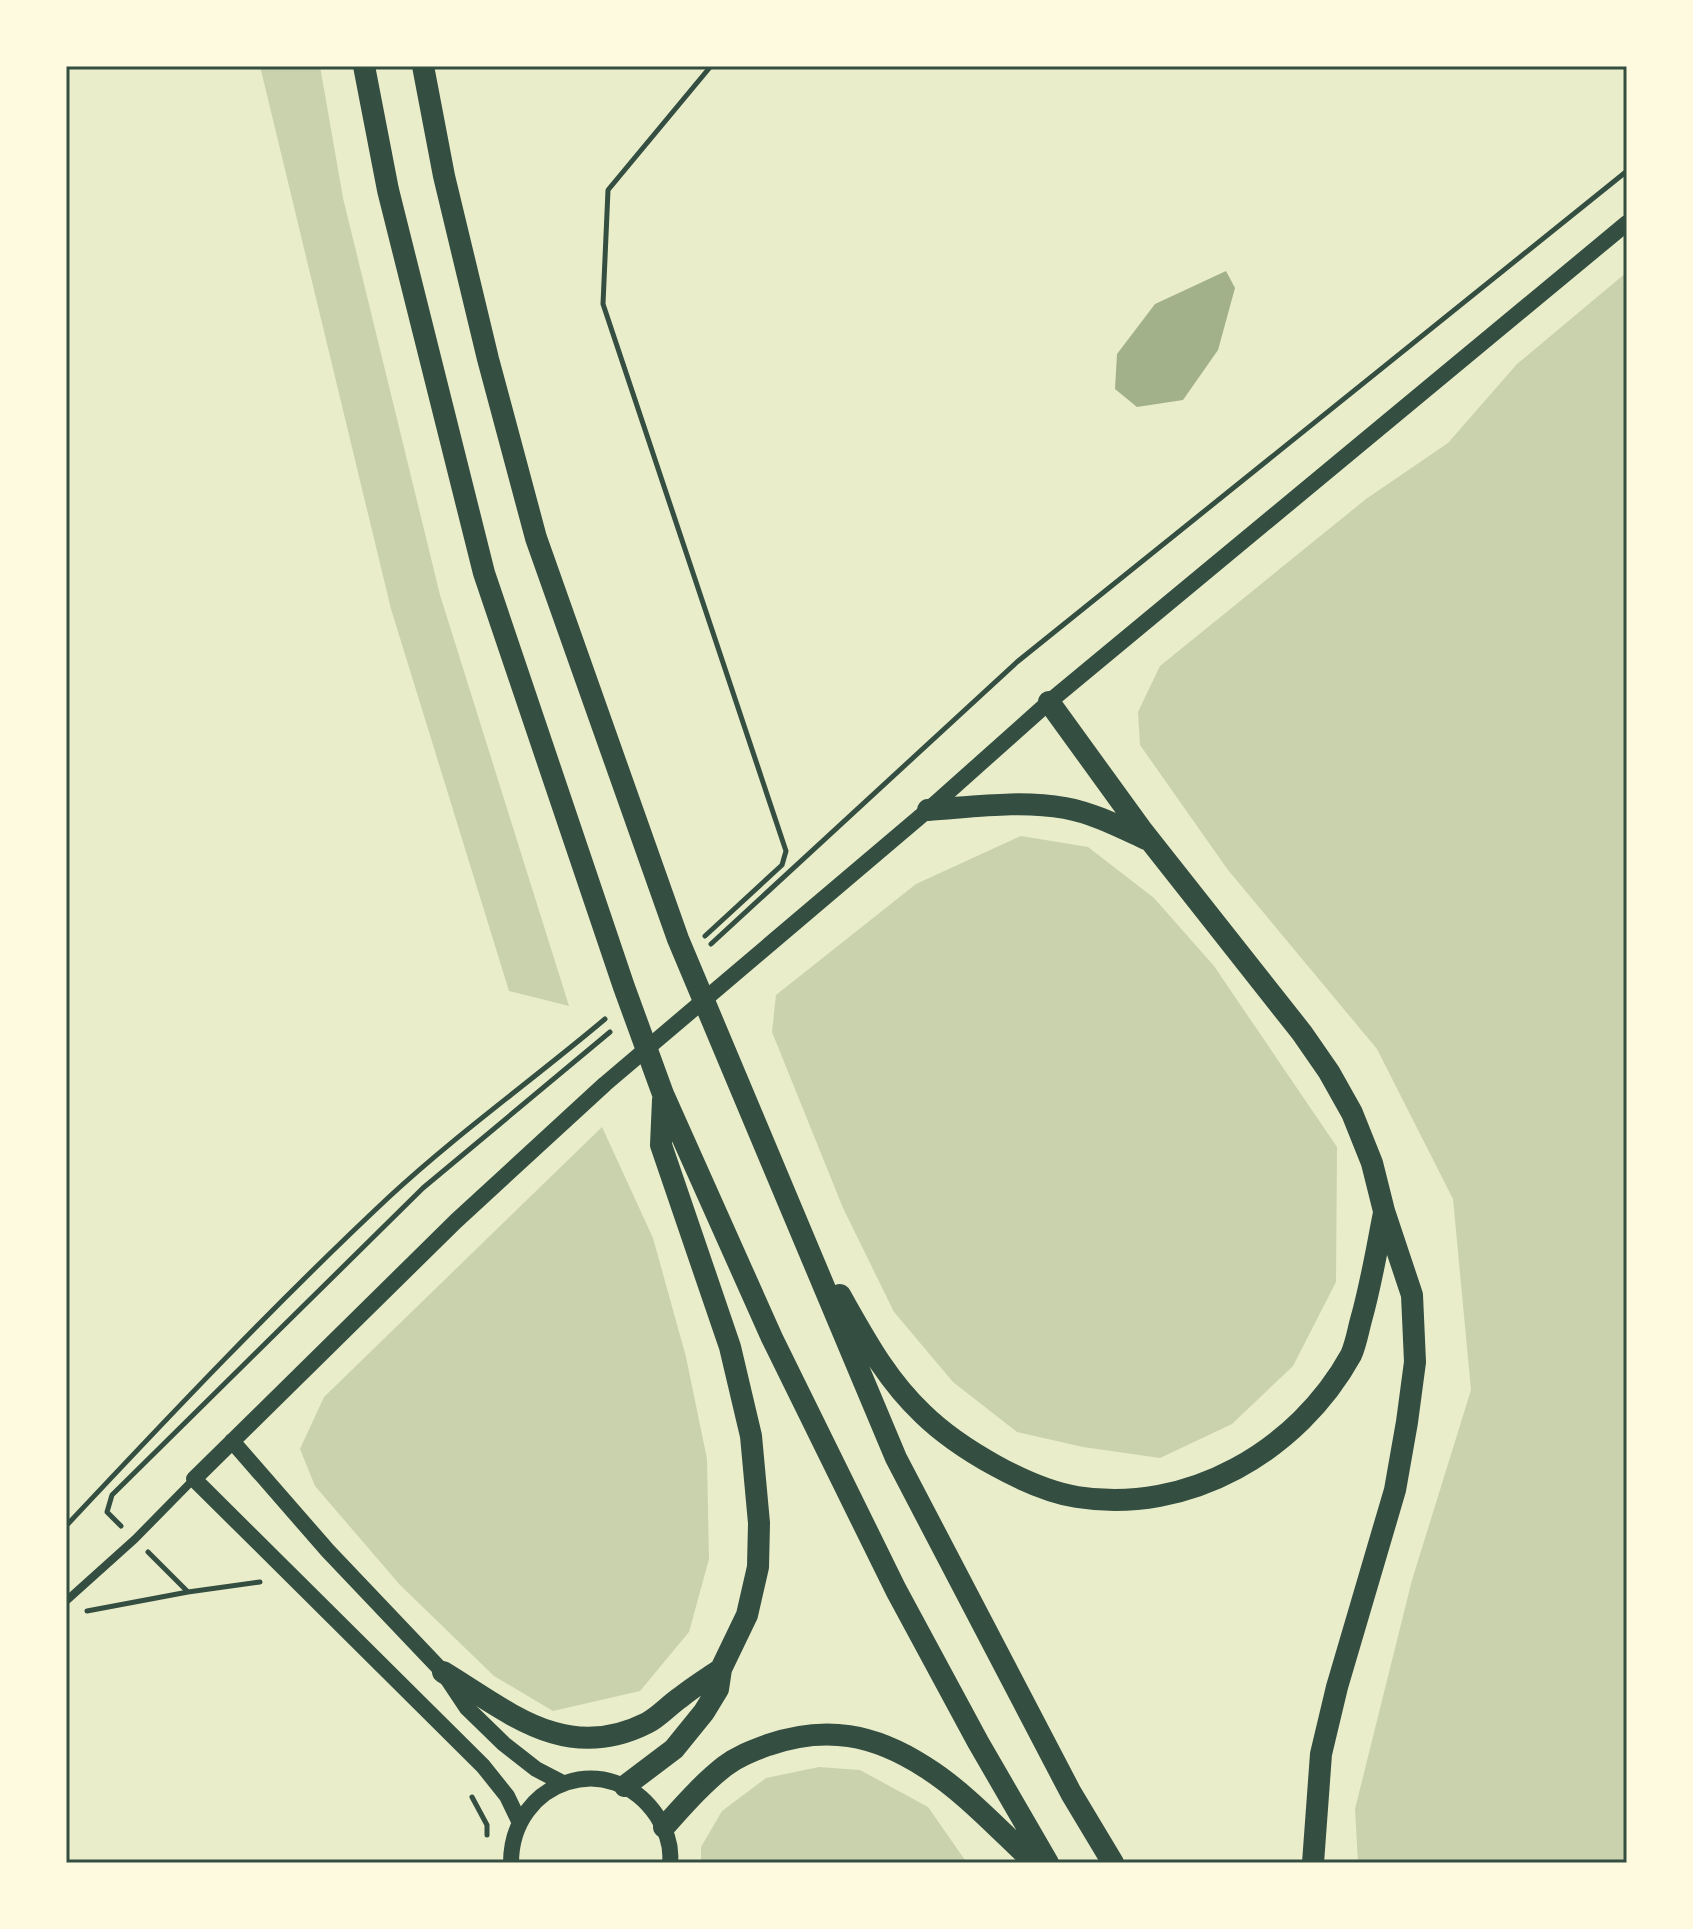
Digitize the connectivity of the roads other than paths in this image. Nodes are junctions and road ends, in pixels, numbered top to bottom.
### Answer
1 (364, 66) edge
2 (423, 66) edge
3 (1627, 223) edge
4 (1049, 702) junction
5 (928, 810) junction
6 (1151, 841) junction
7 (663, 1094) junction
8 (781, 1186) junction
9 (1384, 1211) junction
10 (232, 1441) junction
11 (194, 1479) junction
12 (66, 1601) edge
13 (721, 1669) junction
14 (443, 1672) junction
15 (563, 1783) junction
16 (625, 1786) junction
17 (519, 1821) junction
18 (664, 1827) junction
19 (511, 1863) edge
20 (670, 1863) edge
21 (1035, 1863) edge
22 (1048, 1863) edge
23 (1113, 1863) edge
24 (1313, 1863) edge

1 - 7 highway
2 - 8 highway
3 - 4 main road
4 - 5 main road
4 - 6 highway
5 - 6 highway
5 - 10 main road
6 - 9 highway
7 - 13 highway
7 - 22 highway
8 - 9 highway
8 - 23 highway
9 - 24 highway
10 - 11 main road
10 - 14 main road
11 - 12 street
11 - 17 main road
13 - 14 highway
13 - 16 highway
14 - 15 main road
15 - 16 main road
15 - 17 main road
16 - 18 main road
17 - 19 main road
18 - 20 main road
18 - 21 highway

